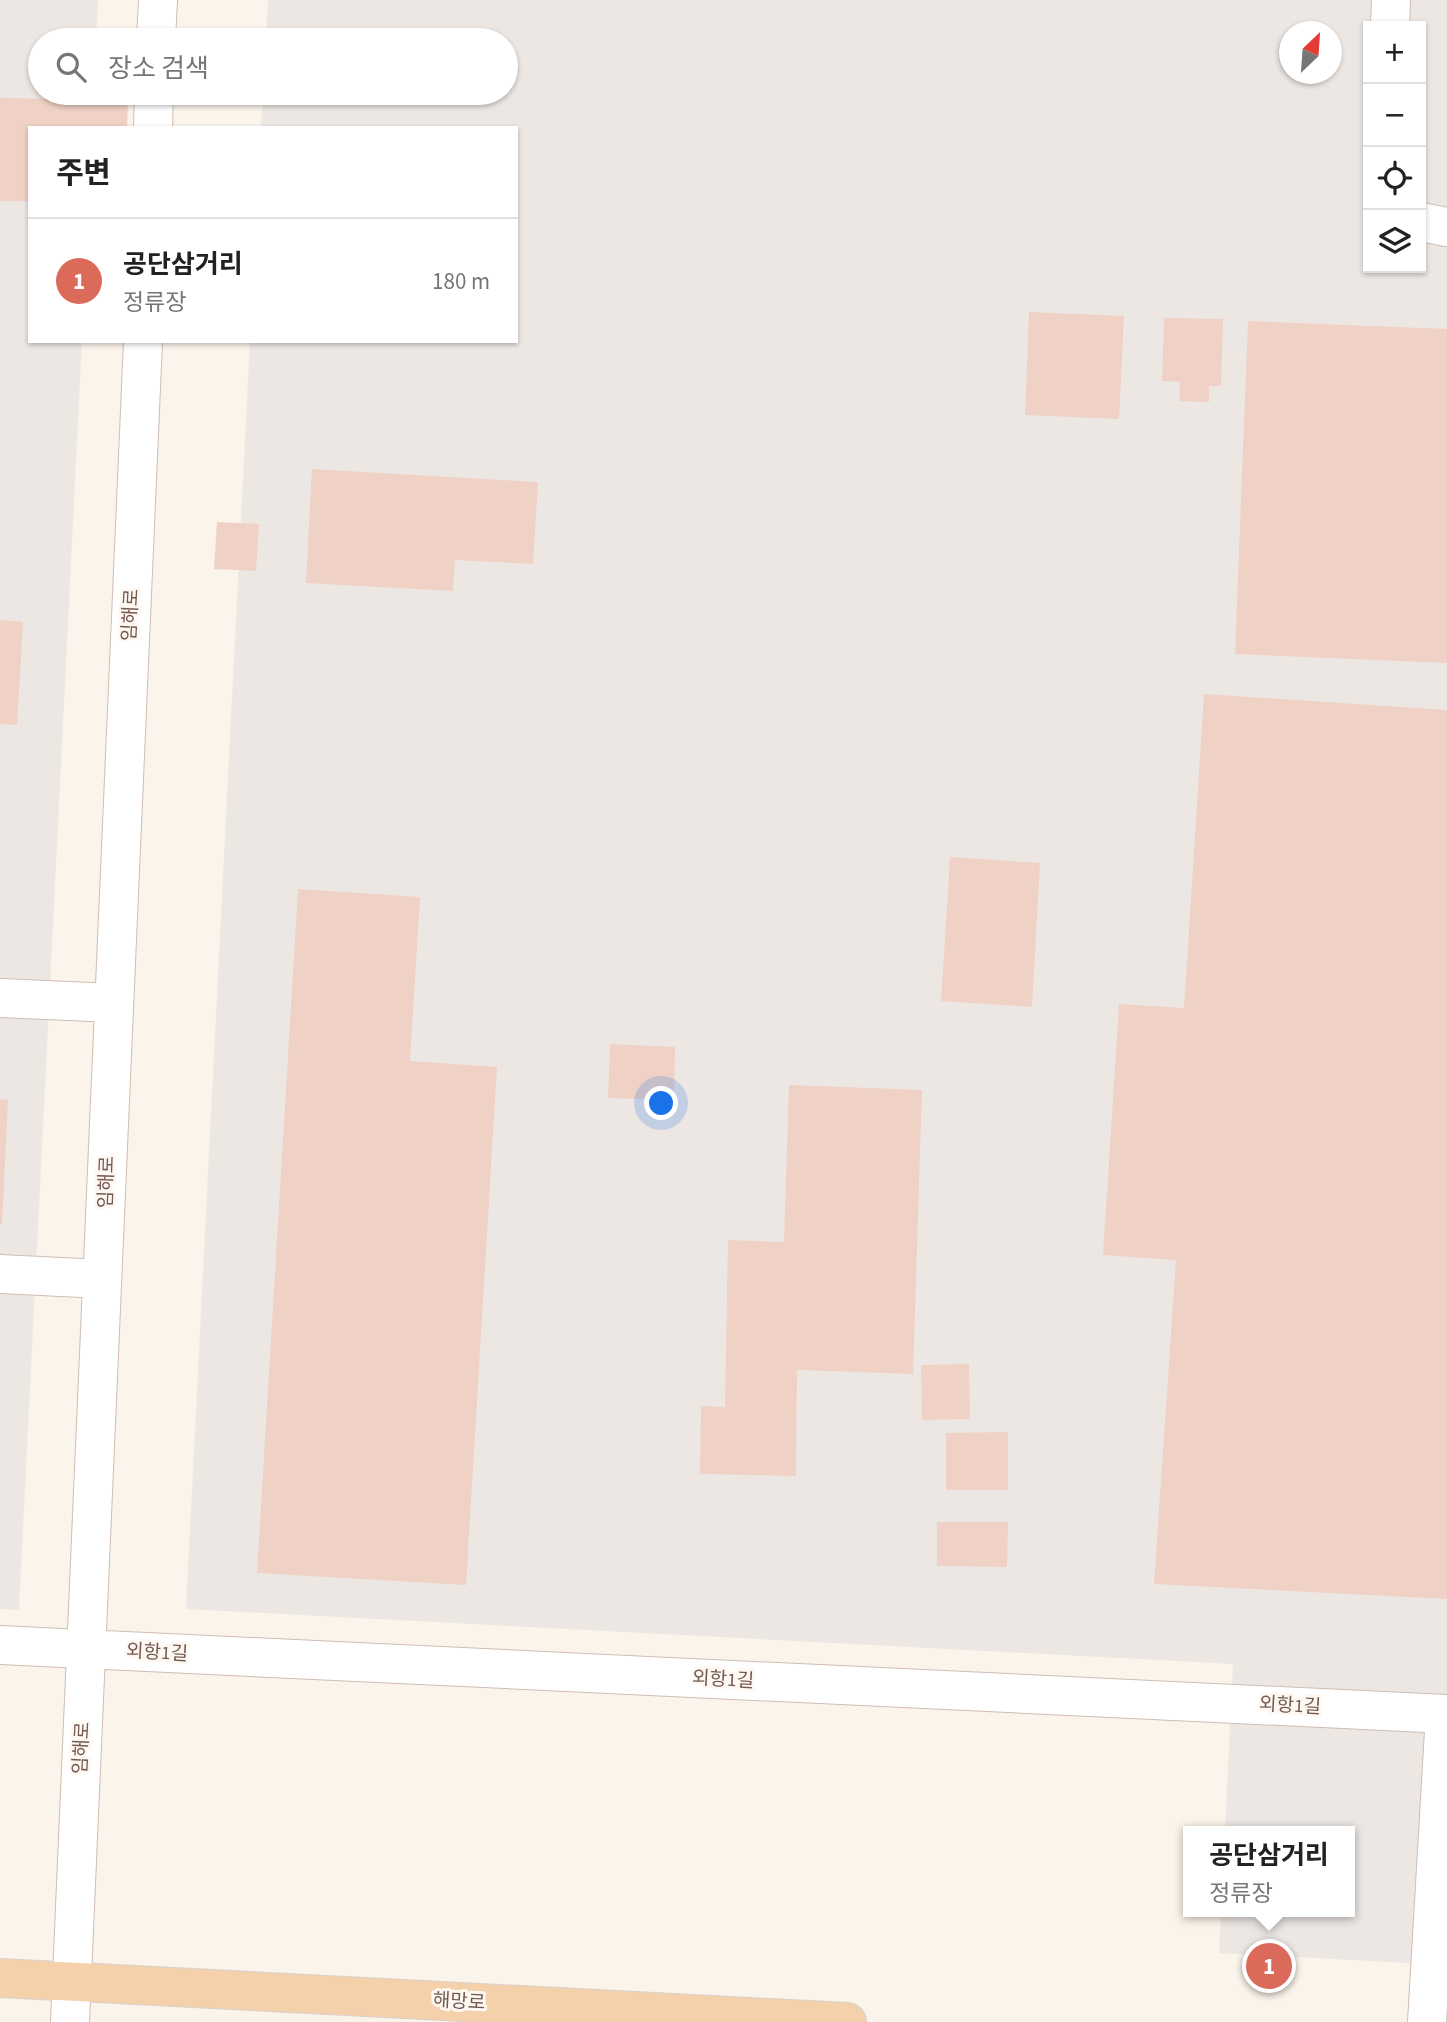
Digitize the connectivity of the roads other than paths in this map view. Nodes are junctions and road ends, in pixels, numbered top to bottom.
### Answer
1 (158, 0) edge
2 (1391, 0) edge
3 (1390, 21) edge
4 (157, 28) edge
5 (153, 105) edge
6 (152, 126) edge
7 (1426, 223) edge
8 (1447, 227) edge
9 (143, 343) edge
10 (0, 998) edge
11 (114, 1003) junction
12 (0, 1273) edge
13 (102, 1279) junction
14 (0, 1645) edge
15 (86, 1649) junction
16 (1446, 1714) edge
17 (0, 1978) edge
18 (72, 1982) junction
19 (70, 2022) edge
20 (847, 2022) edge
21 (1427, 2022) edge

1 - 4 street
2 - 3 street
5 - 6 street
7 - 8 street
9 - 11 street, 임해로
10 - 11 street
11 - 13 street, 임해로
12 - 13 street
13 - 15 street, 임해로
14 - 15 street, 외항1길
15 - 16 street, 외항1길
15 - 18 street, 임해로
16 - 21 street
17 - 18 main road, 해망로
18 - 19 street, 임해로
18 - 20 main road, 해망로

